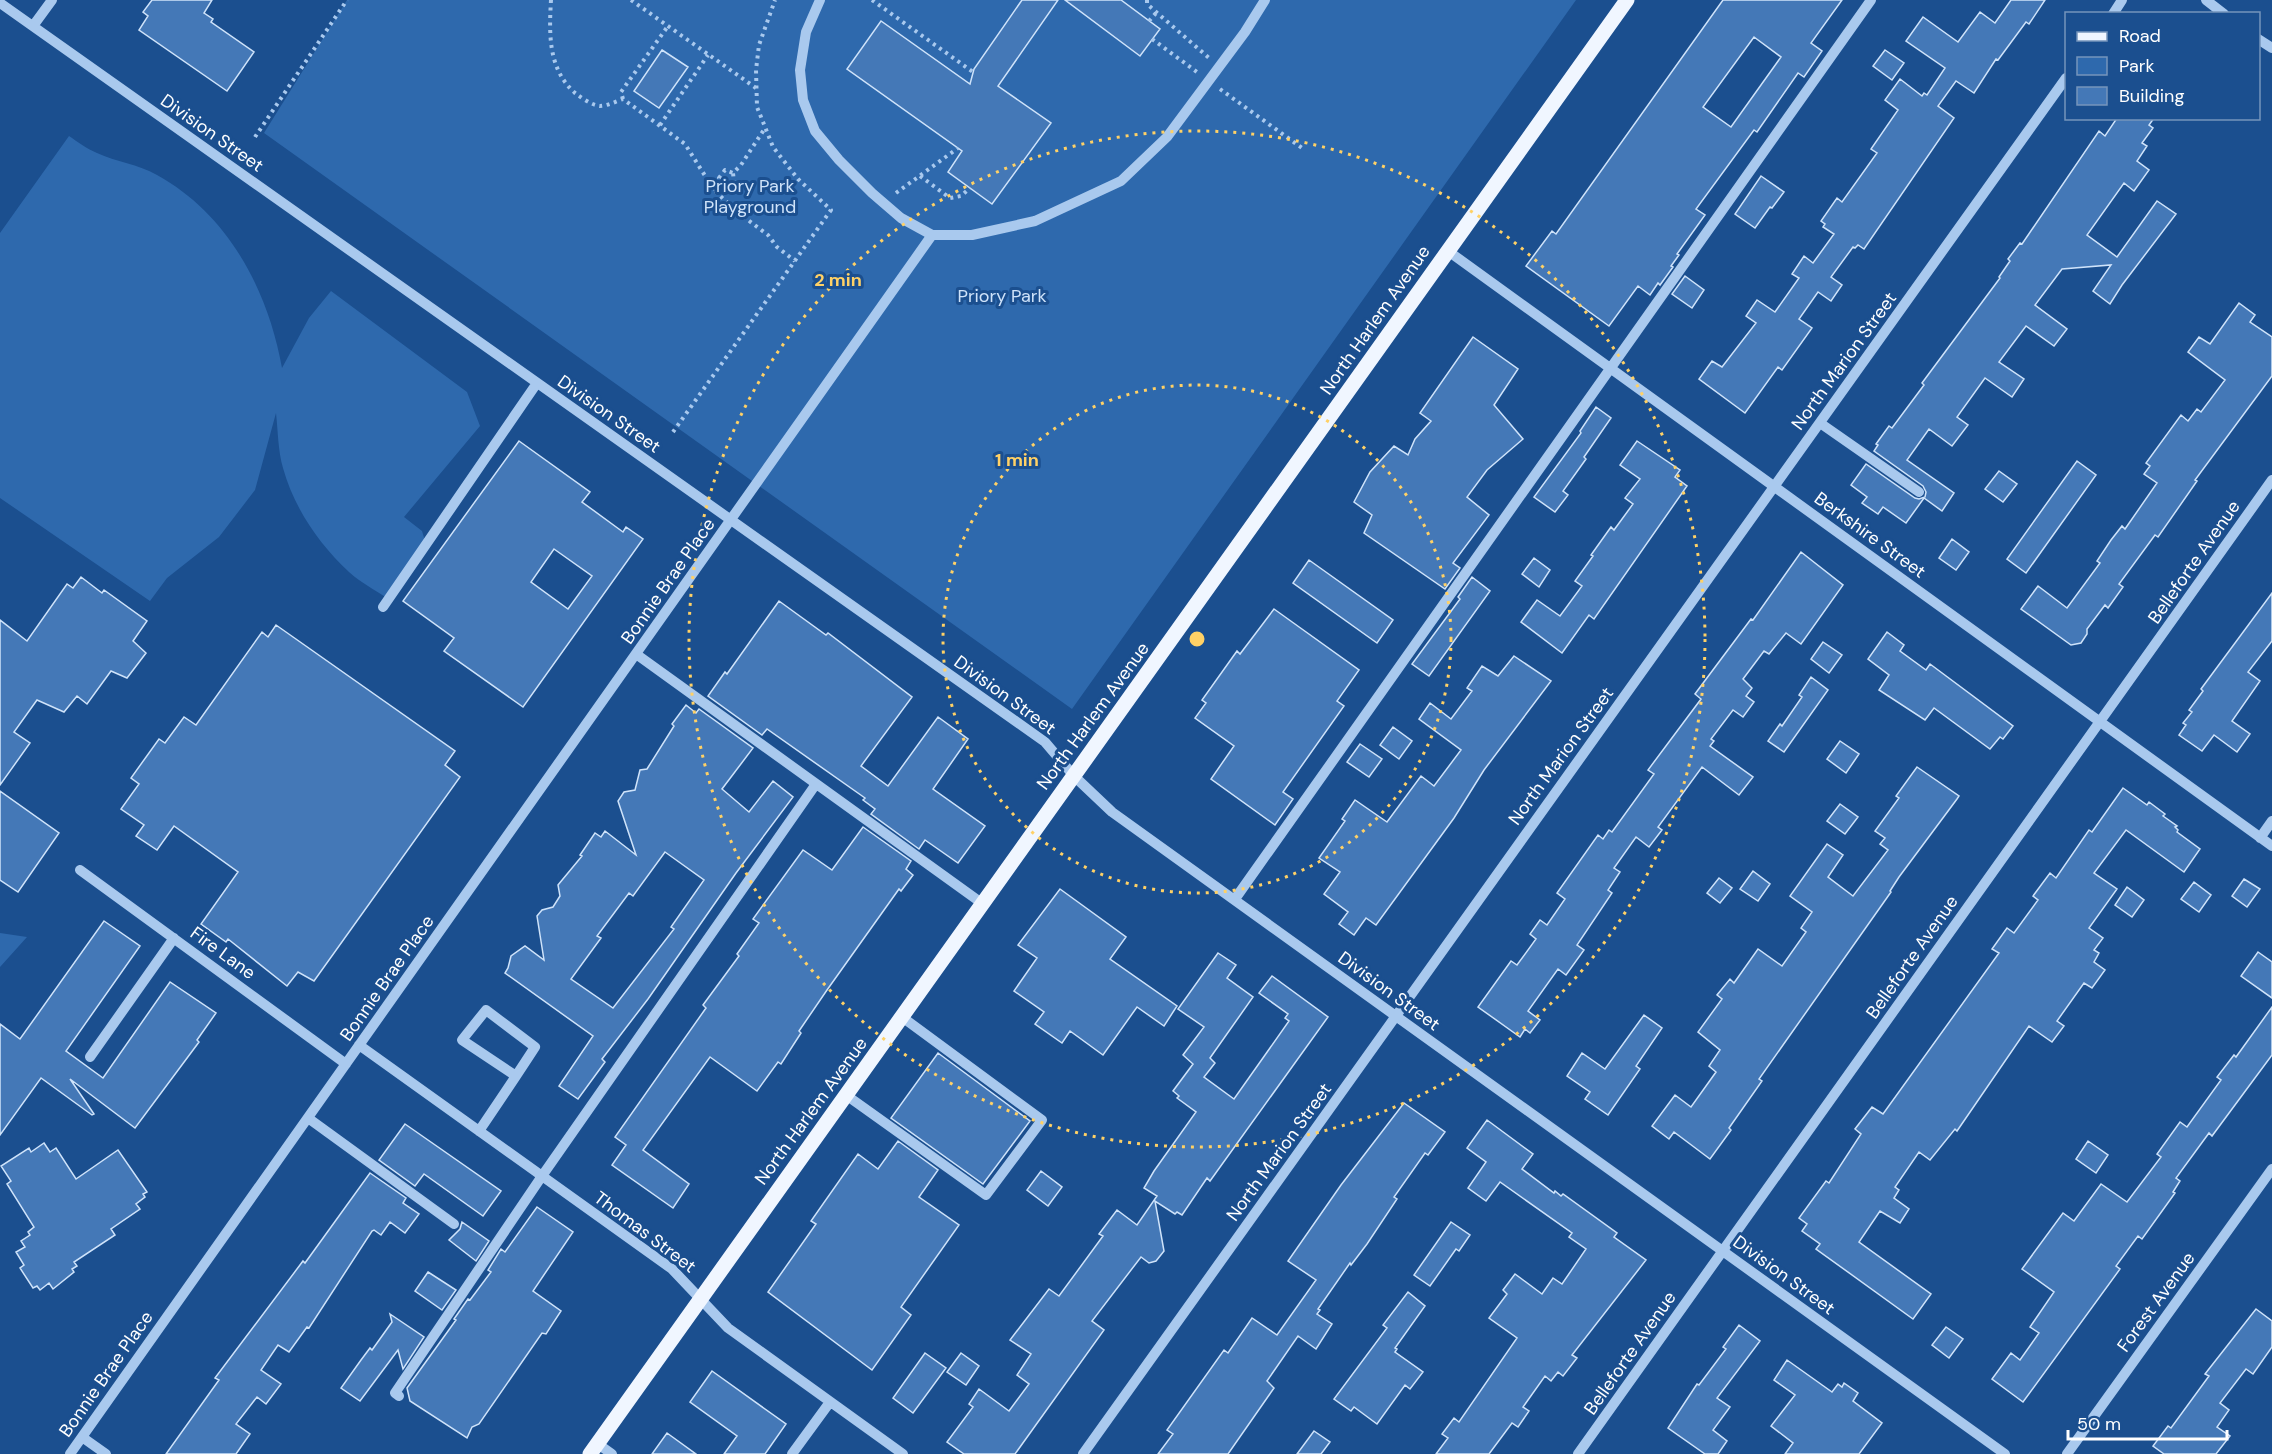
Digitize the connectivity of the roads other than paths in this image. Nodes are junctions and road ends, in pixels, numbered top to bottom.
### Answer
1 (52, 0) edge
2 (820, 0) edge
3 (1265, 0) edge
4 (1627, 0) edge
5 (1871, 0) edge
6 (2206, 0) edge
7 (0, 3) edge
8 (2221, 12) edge
9 (33, 26) junction
10 (2065, 81) edge
11 (932, 235) junction
12 (1448, 251) junction
13 (1611, 368) junction
14 (537, 383) junction
15 (1820, 423) junction
16 (2272, 480) edge
17 (1775, 487) junction
18 (1919, 492) dead end
19 (731, 520) junction
20 (383, 607) dead end
21 (636, 654) junction
22 (2100, 722) junction
23 (1074, 776) junction
24 (816, 784) junction
25 (2272, 821) edge
26 (2260, 838) junction
27 (2272, 846) edge
28 (80, 870) dead end
29 (1234, 899) junction
30 (983, 904) junction
31 (174, 938) junction
32 (1396, 1016) junction
33 (902, 1017) junction
34 (359, 1045) junction
35 (90, 1057) dead end
36 (346, 1064) junction
37 (516, 1077) junction
38 (846, 1095) junction
39 (308, 1118) junction
40 (479, 1131) junction
41 (2272, 1168) edge
42 (542, 1176) junction
43 (454, 1224) dead end
44 (1723, 1251) junction
45 (701, 1298) junction
46 (399, 1396) dead end
47 (830, 1402) junction
48 (82, 1437) junction
49 (594, 1449) edge
50 (70, 1454) edge
51 (106, 1454) edge
52 (612, 1454) edge
53 (792, 1454) edge
54 (903, 1454) edge
55 (1083, 1454) edge
56 (1578, 1454) edge
57 (2005, 1454) edge
58 (2067, 1454) edge

1 - 9 street
2 - 11 street
3 - 11 street
4 - 12 main road, North Harlem Avenue
5 - 13 street
6 - 8 street
7 - 9 street, Division Street
9 - 14 street, Division Street
10 - 15 street, North Marion Street
11 - 19 street, Bonnie Brae Place
12 - 13 street, Berkshire Street
12 - 23 main road, North Harlem Avenue
13 - 17 street, Berkshire Street
13 - 29 street
14 - 19 street, Division Street
14 - 20 street
15 - 17 street, North Marion Street
15 - 18 street
16 - 22 street, Belleforte Avenue
17 - 22 street, Berkshire Street
17 - 32 street, North Marion Street
19 - 21 street, Bonnie Brae Place
19 - 23 street, Division Street
21 - 24 street
21 - 34 street, Bonnie Brae Place
22 - 26 street, Berkshire Street
22 - 44 street, Belleforte Avenue
23 - 29 street, Division Street
23 - 30 main road, North Harlem Avenue
24 - 30 street
24 - 42 street
25 - 26 street
26 - 27 street, Berkshire Street
28 - 31 street, Fire Lane
29 - 32 street, Division Street
30 - 33 main road, North Harlem Avenue
31 - 35 street
31 - 36 street, Fire Lane
32 - 44 street, Division Street
32 - 55 street, North Marion Street
33 - 38 main road, North Harlem Avenue
33 - 38 street
34 - 36 street, Bonnie Brae Place
34 - 40 street, Thomas Street
36 - 39 street, Bonnie Brae Place
37 - 37 street
37 - 40 street
38 - 45 main road, North Harlem Avenue
39 - 43 street
39 - 48 street, Bonnie Brae Place
40 - 42 street, Thomas Street
41 - 58 street, Forest Avenue
42 - 45 street, Thomas Street
42 - 46 street
44 - 56 street, Belleforte Avenue
44 - 57 street, Division Street
45 - 47 street, Thomas Street
45 - 49 main road, North Harlem Avenue
47 - 53 street
47 - 54 street, Thomas Street
48 - 50 street, Bonnie Brae Place
48 - 51 street
49 - 52 street

